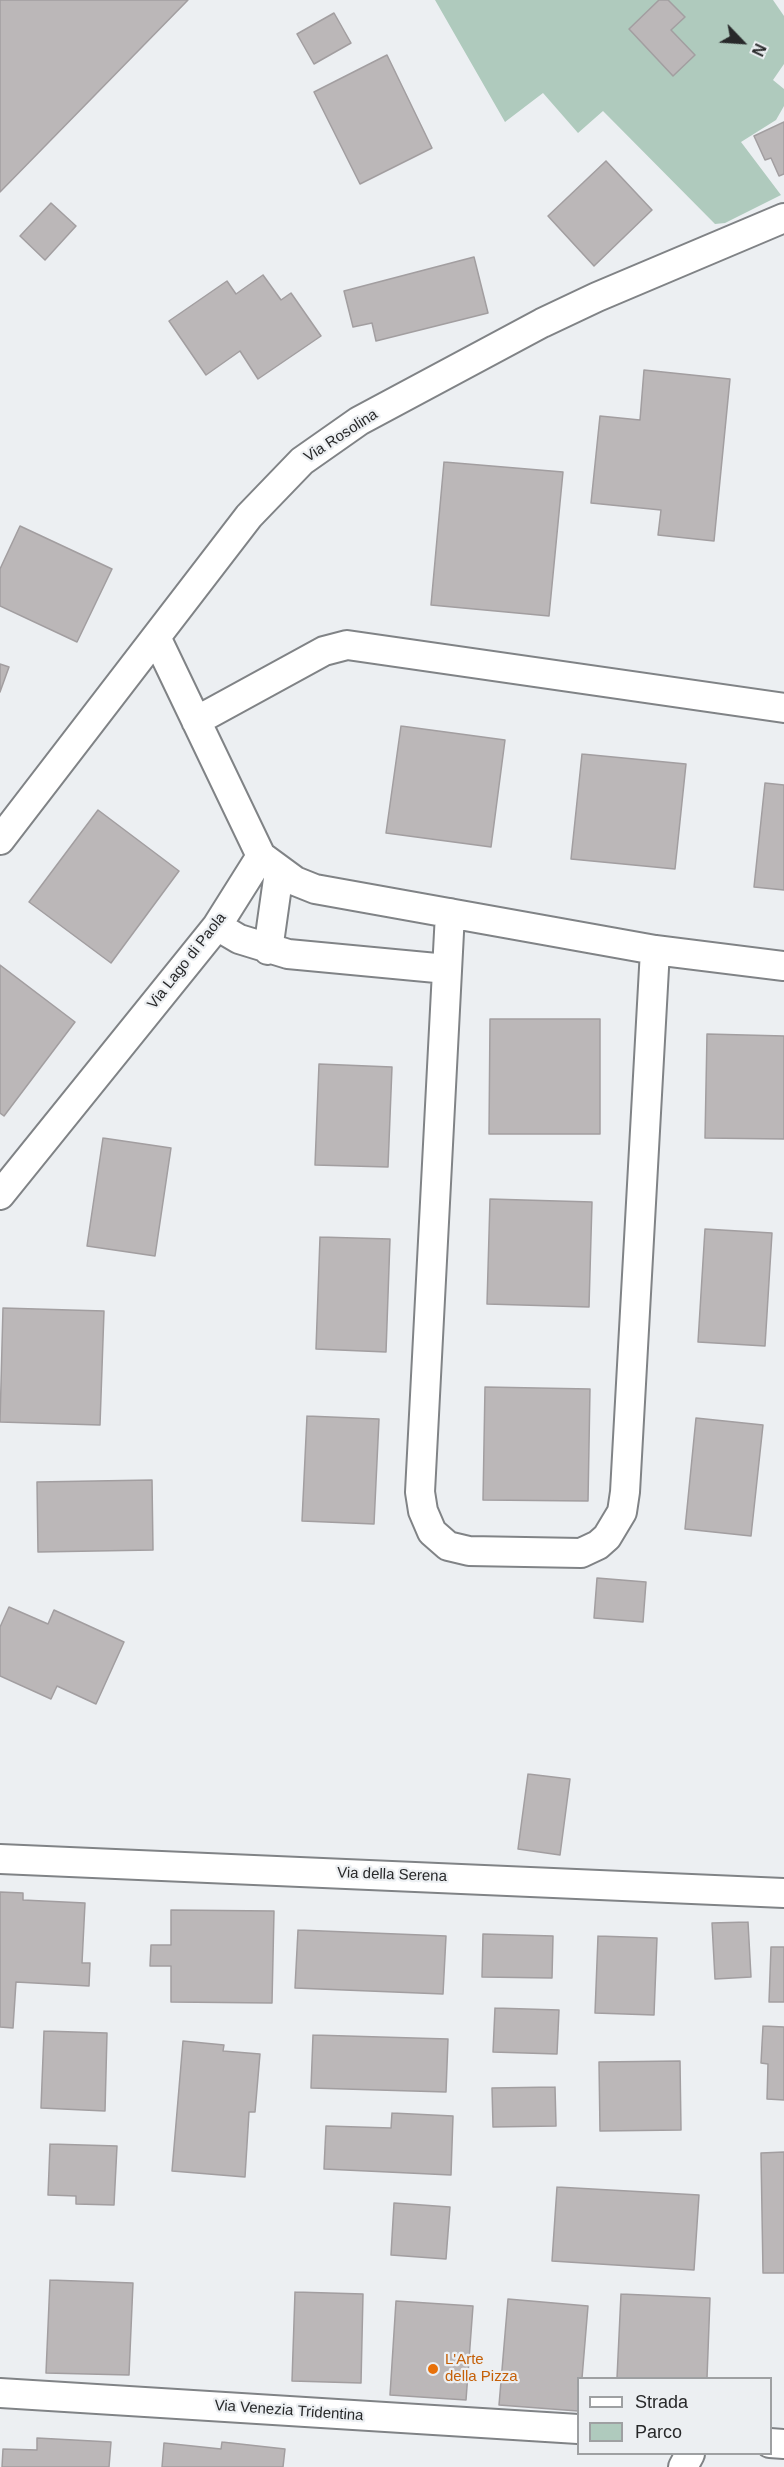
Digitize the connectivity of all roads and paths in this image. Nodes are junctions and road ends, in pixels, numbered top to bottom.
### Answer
1 (784, 218) edge
2 (156, 637) junction
3 (784, 708) edge
4 (196, 721) junction
5 (0, 840) edge
6 (270, 864) junction
7 (450, 913) junction
8 (217, 926) junction
9 (268, 950) junction
10 (655, 950) junction
11 (784, 966) edge
12 (447, 969) junction
13 (0, 1195) edge
14 (0, 1859) edge
15 (784, 1893) edge
16 (0, 2393) edge
17 (577, 2428) edge

1 - 2 street, Via Rosolina
2 - 4 street
2 - 5 street, Via Rosolina
3 - 4 street
4 - 6 street
6 - 7 street
6 - 8 street, Via Lago di Paola
6 - 9 street
7 - 10 street
7 - 12 street
8 - 9 street
8 - 13 street, Via Lago di Paola
9 - 12 street
10 - 11 street
10 - 12 street
14 - 15 street, Via della Serena
16 - 17 street, Via Venezia Tridentina

